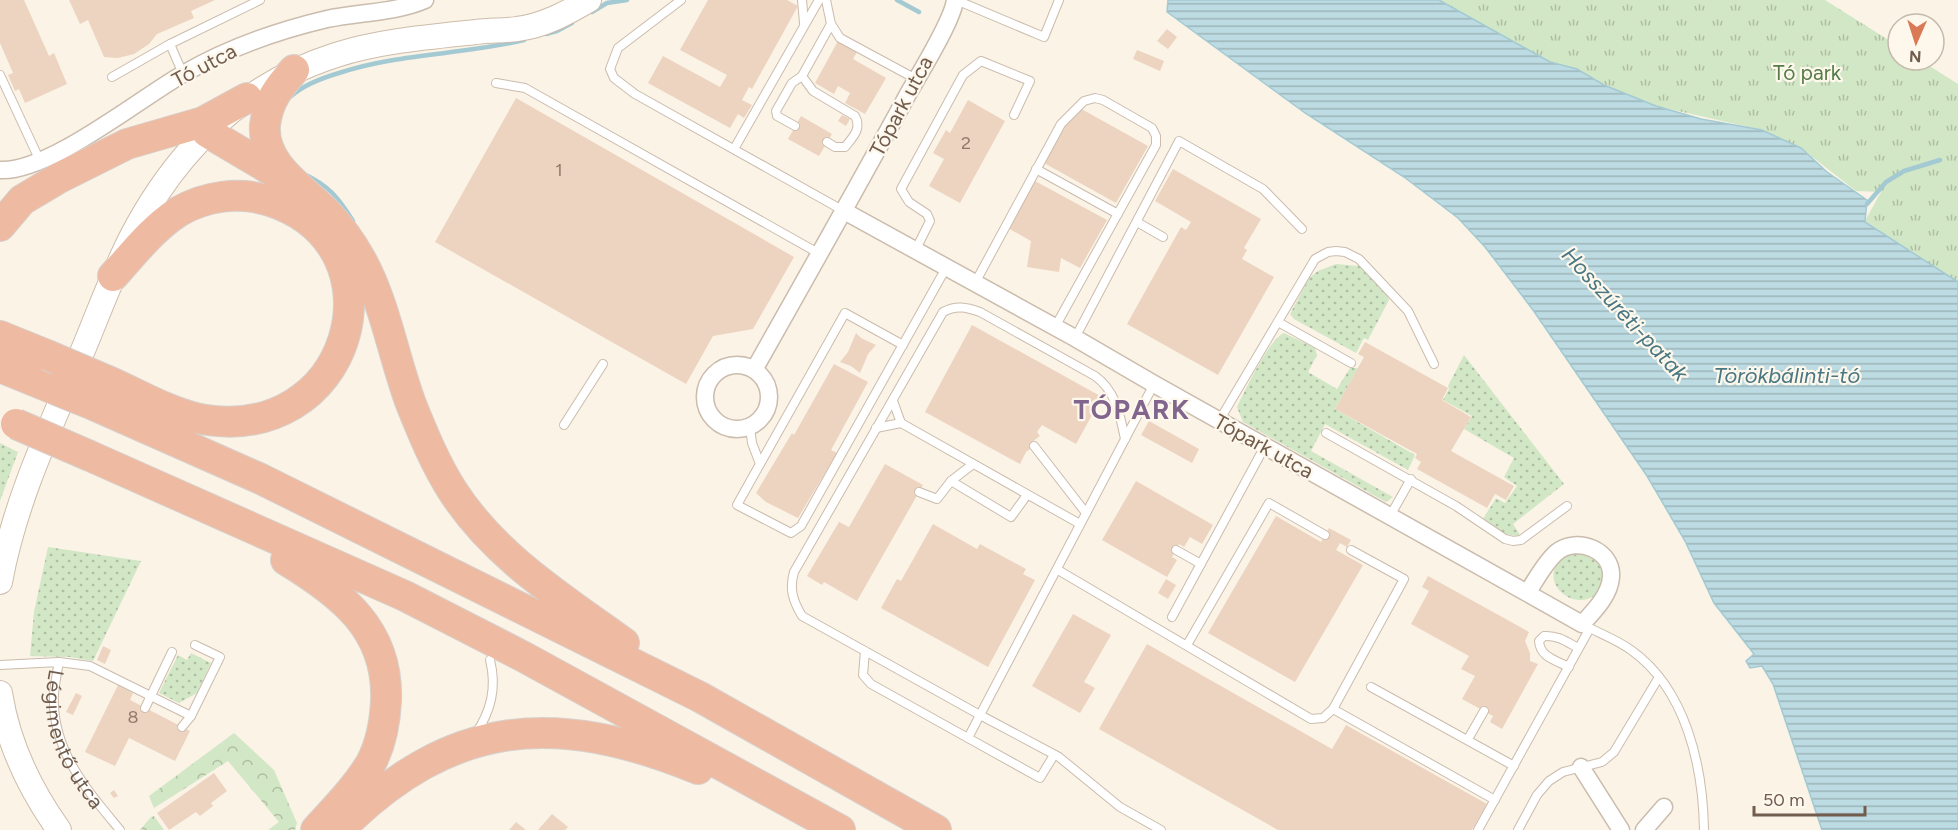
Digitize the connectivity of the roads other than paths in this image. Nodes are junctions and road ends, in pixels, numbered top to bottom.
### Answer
1 (260, 0) edge
2 (425, 0) edge
3 (550, 0) edge
4 (589, 0) edge
5 (681, 0) edge
6 (802, 0) edge
7 (819, 0) edge
8 (826, 0) edge
9 (956, 0) edge
10 (1059, 0) edge
11 (387, 4) edge
12 (804, 23) junction
13 (831, 24) junction
14 (478, 31) junction
15 (170, 44) junction
16 (294, 70) junction
17 (183, 74) junction
18 (0, 75) edge
19 (802, 76) junction
20 (112, 77) dead end
21 (916, 79) junction
22 (495, 83) dead end
23 (247, 98) junction
24 (1014, 115) dead end
25 (795, 126) dead end
26 (207, 132) junction
27 (827, 142) dead end
28 (734, 149) junction
29 (40, 161) junction
30 (1036, 169) junction
31 (0, 170) edge
32 (296, 184) junction
33 (844, 211) junction
34 (1118, 214) junction
35 (1137, 222) junction
36 (0, 226) edge
37 (1302, 229) dead end
38 (1163, 237) dead end
39 (915, 251) junction
40 (820, 255) junction
41 (946, 268) junction
42 (113, 276) junction
43 (975, 283) junction
44 (1278, 322) junction
45 (1055, 327) junction
46 (0, 336) edge
47 (1075, 338) junction
48 (903, 345) junction
49 (1351, 363) dead end
50 (603, 364) dead end
51 (1434, 364) dead end
52 (0, 367) edge
53 (42, 368) junction
54 (754, 370) junction
55 (1154, 384) junction
56 (102, 394) junction
57 (893, 401) junction
58 (8, 421) edge
59 (1219, 421) junction
60 (901, 423) junction
61 (564, 425) dead end
62 (750, 427) junction
63 (876, 428) junction
64 (1326, 433) dead end
65 (1125, 439) junction
66 (1034, 446) dead end
67 (1265, 446) junction
68 (103, 461) junction
69 (760, 464) junction
70 (973, 464) junction
71 (1411, 479) junction
72 (951, 481) junction
73 (919, 492) dead end
74 (1027, 495) junction
75 (1567, 506) dead end
76 (1086, 513) junction
77 (1390, 516) junction
78 (1080, 524) junction
79 (1325, 535) dead end
80 (1176, 550) dead end
81 (1351, 550) dead end
82 (1201, 564) junction
83 (1058, 570) junction
84 (0, 582) edge
85 (1527, 593) junction
86 (1172, 616) dead end
87 (1586, 626) junction
88 (195, 645) dead end
89 (1186, 645) junction
90 (1578, 648) junction
91 (865, 651) junction
92 (172, 652) dead end
93 (490, 660) dead end
94 (59, 662) junction
95 (0, 664) edge
96 (1569, 667) junction
97 (1659, 677) junction
98 (1371, 687) dead end
99 (0, 693) edge
100 (151, 696) junction
101 (700, 697) junction
102 (145, 708) dead end
103 (1333, 709) junction
104 (1484, 711) dead end
105 (980, 715) junction
106 (191, 716) junction
107 (182, 727) dead end
108 (968, 738) junction
109 (1468, 739) junction
110 (467, 746) junction
111 (1054, 755) junction
112 (1514, 766) junction
113 (1581, 767) junction
114 (1495, 800) junction
115 (1664, 807) dead end
116 (832, 825) edge
117 (59, 830) edge
118 (120, 830) edge
119 (316, 830) edge
120 (339, 830) edge
121 (936, 830) edge
122 (1161, 830) edge
123 (1478, 830) edge
124 (1518, 830) edge
125 (1621, 830) edge
126 (1644, 830) edge
127 (1704, 830) edge

1 - 15 lane
2 - 11 street, Tó utca
3 - 14 main road
4 - 14 main road
5 - 28 lane
6 - 12 lane
7 - 12 lane
8 - 13 lane
9 - 10 lane
9 - 21 street, Tópark utca
11 - 17 street, Tó utca
12 - 28 lane
13 - 19 lane
13 - 21 lane
14 - 16 main road
15 - 17 lane
15 - 20 lane
16 - 23 main road
16 - 32 highway
17 - 29 street, Tó utca
18 - 29 lane
19 - 25 lane
19 - 27 lane
21 - 33 street, Tópark utca
22 - 40 lane
23 - 26 main road
23 - 36 highway
24 - 39 lane
26 - 32 highway
26 - 42 main road
28 - 33 lane
29 - 31 street, Tó utca
30 - 34 lane
30 - 34 lane
30 - 43 lane
32 - 101 highway
33 - 39 street, Tópark utca
33 - 40 street, Tópark utca
34 - 45 lane
35 - 37 lane
35 - 38 lane
35 - 47 lane
39 - 41 street, Tópark utca
40 - 54 street, Tópark utca
41 - 43 street, Tópark utca
41 - 48 lane
42 - 56 highway
42 - 84 main road
43 - 45 street, Tópark utca
44 - 49 lane
44 - 51 lane
44 - 59 lane
45 - 47 street, Tópark utca
46 - 53 highway
47 - 55 street, Tópark utca
48 - 69 lane
48 - 69 lane
50 - 61 lane
52 - 53 highway
53 - 56 highway, bridge
54 - 62 street
54 - 62 street
55 - 59 street, Tópark utca
55 - 65 lane
56 - 101 highway
57 - 60 lane
57 - 63 lane
57 - 65 lane
58 - 68 highway, bridge
59 - 67 street, Tópark utca
60 - 63 lane
60 - 70 lane
62 - 69 lane
63 - 91 lane
64 - 71 lane
65 - 76 lane
66 - 76 lane
67 - 77 street, Tópark utca
67 - 82 lane
68 - 116 highway
68 - 119 highway
70 - 72 lane
70 - 74 lane
71 - 75 lane
71 - 77 lane
72 - 73 lane
72 - 74 lane
74 - 78 lane
76 - 78 lane
77 - 85 street, Tópark utca
78 - 83 lane
79 - 89 lane
80 - 82 lane
81 - 103 lane
82 - 86 lane
83 - 89 lane
83 - 105 lane
85 - 87 street, Tópark utca
85 - 87 street
87 - 90 lane
87 - 97 lane
88 - 106 lane
89 - 103 lane
90 - 96 lane
90 - 96 lane
91 - 105 lane
91 - 108 lane
92 - 100 lane
93 - 110 lane
94 - 95 lane, Légimentő utca
94 - 100 lane
94 - 118 lane, Légimentő utca
96 - 112 lane
97 - 113 lane
97 - 127 lane
98 - 109 lane
99 - 117 main road
100 - 102 lane
100 - 106 lane
101 - 121 highway
103 - 114 lane
104 - 109 lane
105 - 108 lane
105 - 111 lane
106 - 107 lane
108 - 111 lane
109 - 112 lane
110 - 116 highway
110 - 120 highway
111 - 122 lane
112 - 114 lane
113 - 124 lane
113 - 125 street
114 - 123 lane
115 - 126 street

